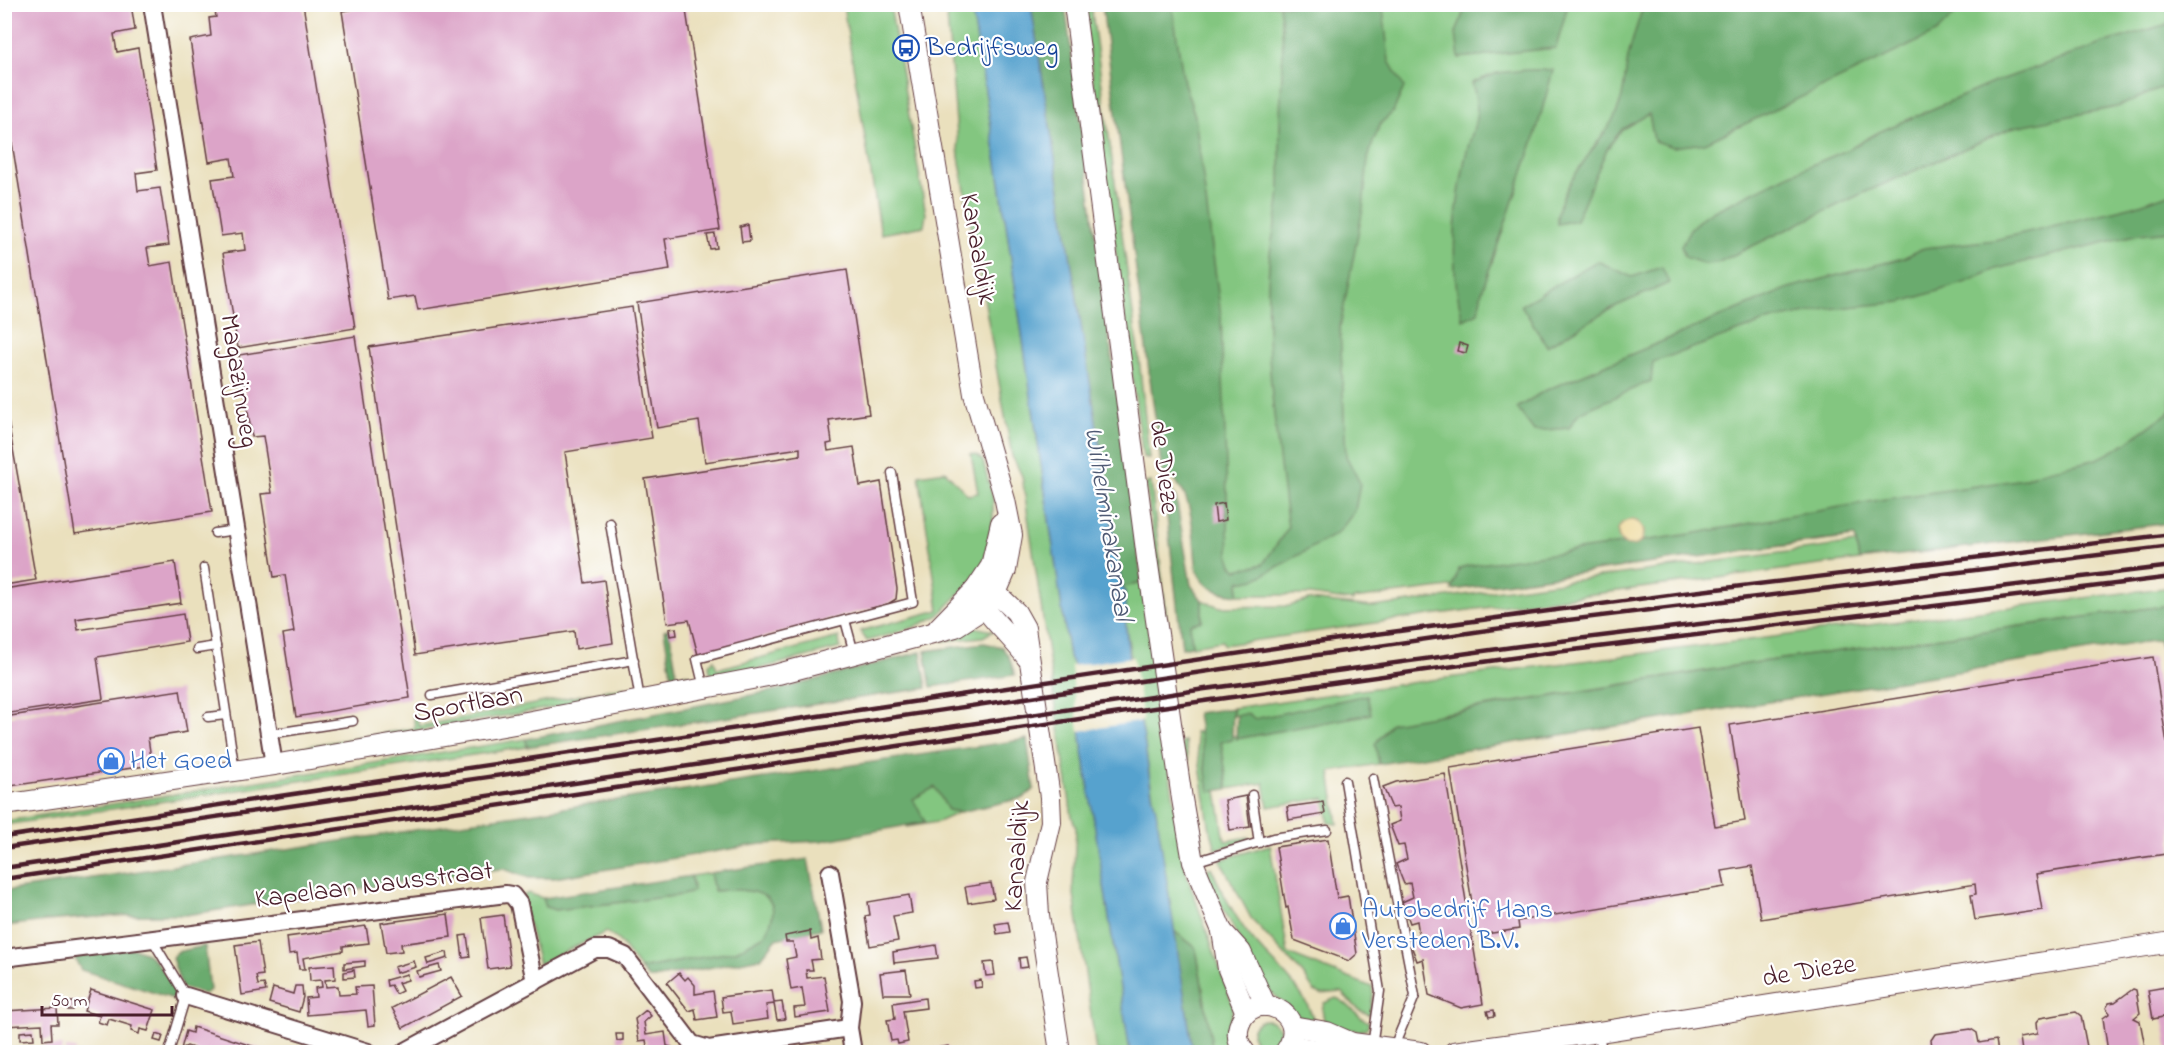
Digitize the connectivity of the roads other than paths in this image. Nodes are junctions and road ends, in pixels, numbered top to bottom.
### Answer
1 (152, 4) edge
2 (909, 4) edge
3 (1074, 4) edge
4 (892, 473) dead end
5 (1005, 500) junction
6 (610, 522) dead end
7 (236, 530) junction
8 (215, 533) dead end
9 (204, 568) dead end
10 (975, 590) junction
11 (996, 593) junction
12 (983, 609) junction
13 (845, 620) junction
14 (936, 630) junction
15 (216, 646) junction
16 (197, 649) dead end
17 (854, 653) junction
18 (634, 660) junction
19 (1030, 662) junction
20 (704, 688) junction
21 (432, 695) dead end
22 (640, 700) junction
23 (226, 715) junction
24 (208, 717) dead end
25 (352, 721) dead end
26 (269, 734) junction
27 (274, 765) junction
28 (235, 771) junction
29 (1373, 778) dead end
30 (1345, 782) dead end
31 (1252, 795) dead end
32 (4, 805) edge
33 (1327, 830) dead end
34 (1259, 843) junction
35 (1193, 862) junction
36 (830, 873) dead end
37 (1222, 931) junction
38 (153, 941) junction
39 (2172, 942) edge
40 (4, 958) edge
41 (535, 982) junction
42 (186, 996) junction
43 (1266, 1005) junction
44 (1246, 1013) junction
45 (1292, 1026) junction
46 (849, 1029) junction
47 (1599, 1032) junction
48 (1352, 1043) junction
49 (1372, 1046) junction
50 (1288, 1050) edge
51 (709, 1051) edge
52 (1392, 1051) edge
53 (169, 1053) edge
54 (368, 1053) edge
55 (404, 1053) edge
56 (853, 1053) edge
57 (1060, 1053) edge
58 (1245, 1053) edge
59 (1421, 1053) edge
60 (1454, 1053) edge
61 (1602, 1053) edge

1 - 7 street, Magazijnweg
2 - 5 street, Kanaaldijk
3 - 35 street, de Dieze
4 - 13 lane
5 - 10 street, Kanaaldijk
5 - 11 street, Kanaaldijk
6 - 18 lane
7 - 8 lane
7 - 26 street, Magazijnweg
9 - 15 lane
10 - 11 street
10 - 12 street, Kanaaldijk
10 - 14 street
11 - 12 street, Kanaaldijk
11 - 19 street, Kanaaldijk
12 - 14 street, Sportlaan
12 - 19 street, Kanaaldijk
13 - 17 lane
13 - 20 lane
14 - 17 street, Sportlaan
15 - 16 lane
15 - 23 lane
17 - 20 street, Sportlaan
18 - 21 lane
18 - 22 lane
19 - 57 street, Kanaaldijk
20 - 22 street, Sportlaan
22 - 27 street, Sportlaan
23 - 24 lane
23 - 28 lane
25 - 26 lane
26 - 27 street, Magazijnweg
27 - 28 street, Sportlaan
28 - 32 street, Sportlaan
29 - 52 lane
30 - 49 lane
31 - 34 lane
33 - 34 lane
34 - 35 lane
35 - 37 street, de Dieze
36 - 46 street
37 - 43 street, de Dieze
37 - 44 street, de Dieze
38 - 40 street
38 - 41 street, Kapelaan Nausstraat
38 - 42 lane
39 - 47 street, de Dieze
41 - 51 street
41 - 55 street
42 - 53 lane
42 - 54 street
43 - 44 street
43 - 45 street
44 - 58 street
45 - 48 street
45 - 50 street
46 - 51 street
46 - 56 street
47 - 60 street, de Dieze
47 - 61 lane
48 - 49 street
48 - 50 street
49 - 52 street
52 - 59 street

